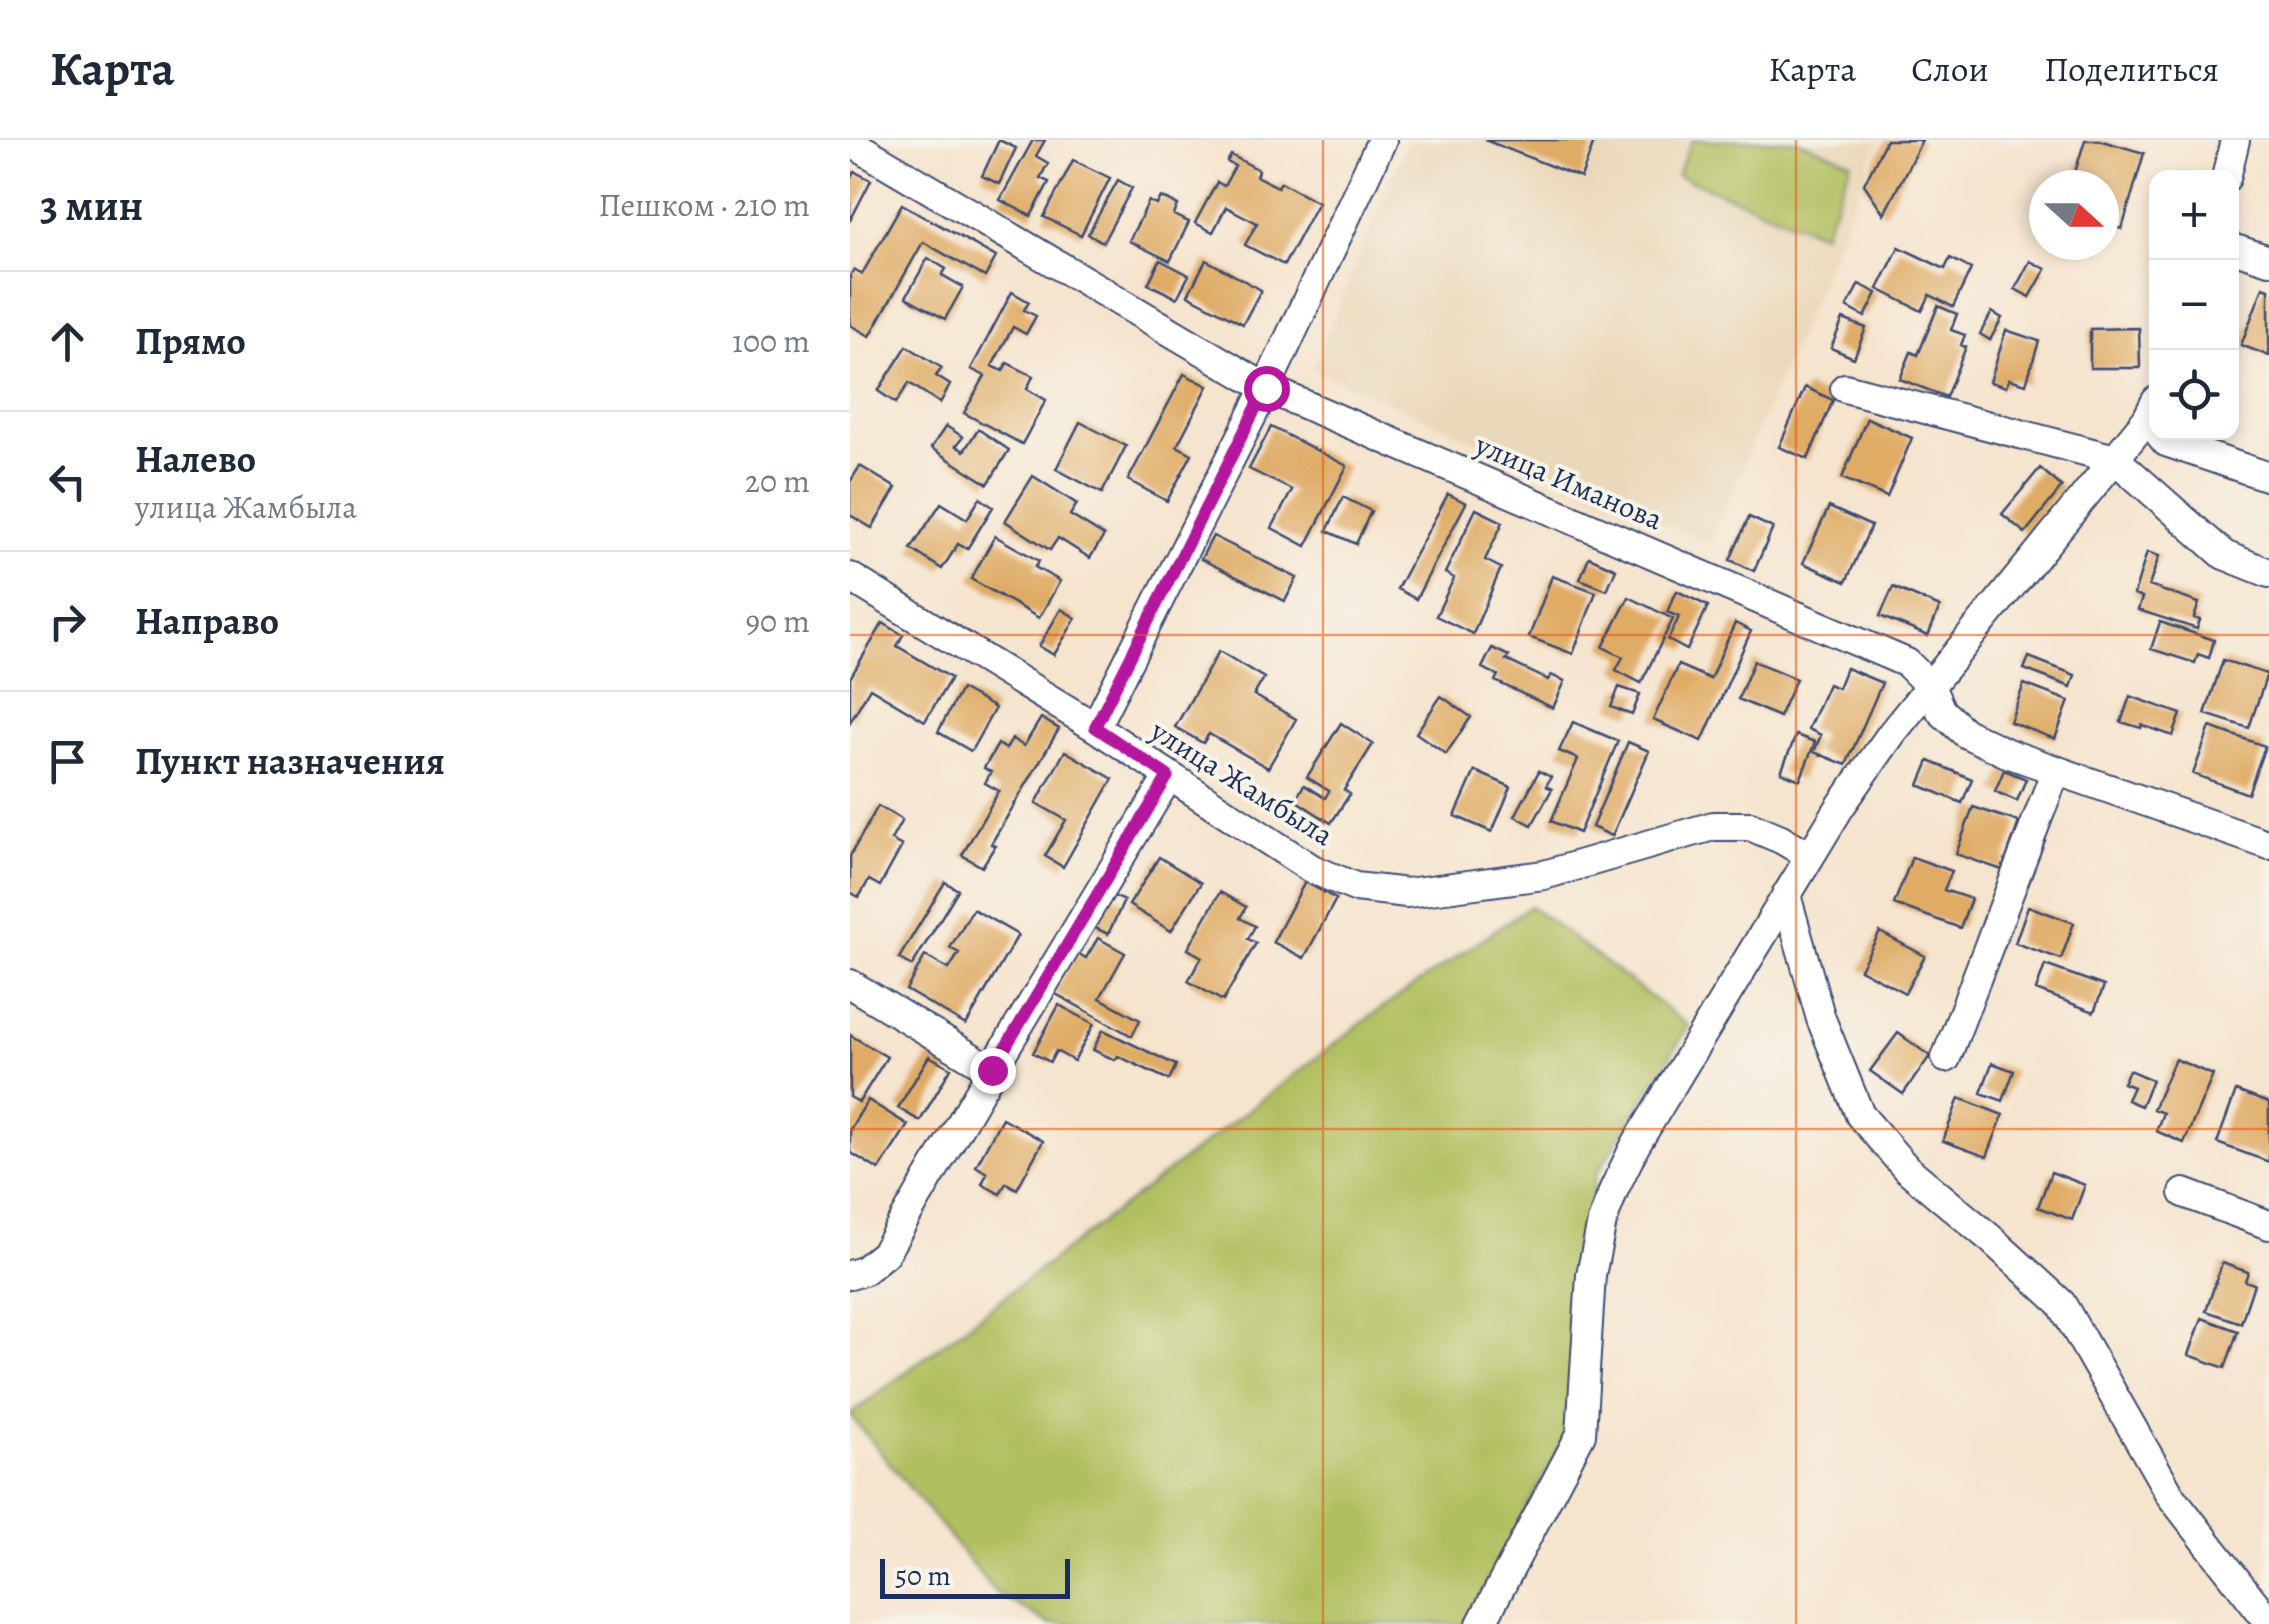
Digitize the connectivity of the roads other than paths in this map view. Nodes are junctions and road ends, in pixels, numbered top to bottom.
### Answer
1 (1382, 140) edge
2 (2235, 140) edge
3 (850, 142) edge
4 (2228, 170) edge
5 (2239, 250) edge
6 (2269, 260) edge
7 (1266, 388) junction
8 (1845, 388) dead end
9 (2149, 427) edge
10 (2165, 440) edge
11 (2115, 458) junction
12 (2269, 477) edge
13 (2269, 573) edge
14 (850, 577) edge
15 (1930, 686) junction
16 (1095, 727) junction
17 (2056, 770) junction
18 (1168, 776) junction
19 (2269, 845) edge
20 (1810, 856) junction
21 (1786, 895) junction
22 (850, 984) edge
23 (1946, 1058) dead end
24 (992, 1070) junction
25 (2184, 1193) dead end
26 (2269, 1225) edge
27 (850, 1275) edge
28 (2269, 1622) edge
29 (1482, 1624) edge

1 - 7 street
2 - 4 street
3 - 7 street, улица Иманова
5 - 6 street
7 - 15 street, улица Иманова
7 - 16 street
8 - 11 street
9 - 11 street
10 - 12 street
11 - 13 street
11 - 15 street
14 - 16 street, улица Жамбыла
15 - 17 street, улица Иманова
15 - 20 street
16 - 18 street, улица Жамбыла
17 - 19 street, улица Иманова
17 - 23 street
18 - 20 street, улица Жамбыла
18 - 24 street
20 - 21 street
21 - 28 street
21 - 29 street
22 - 24 street
24 - 27 street
25 - 26 street

